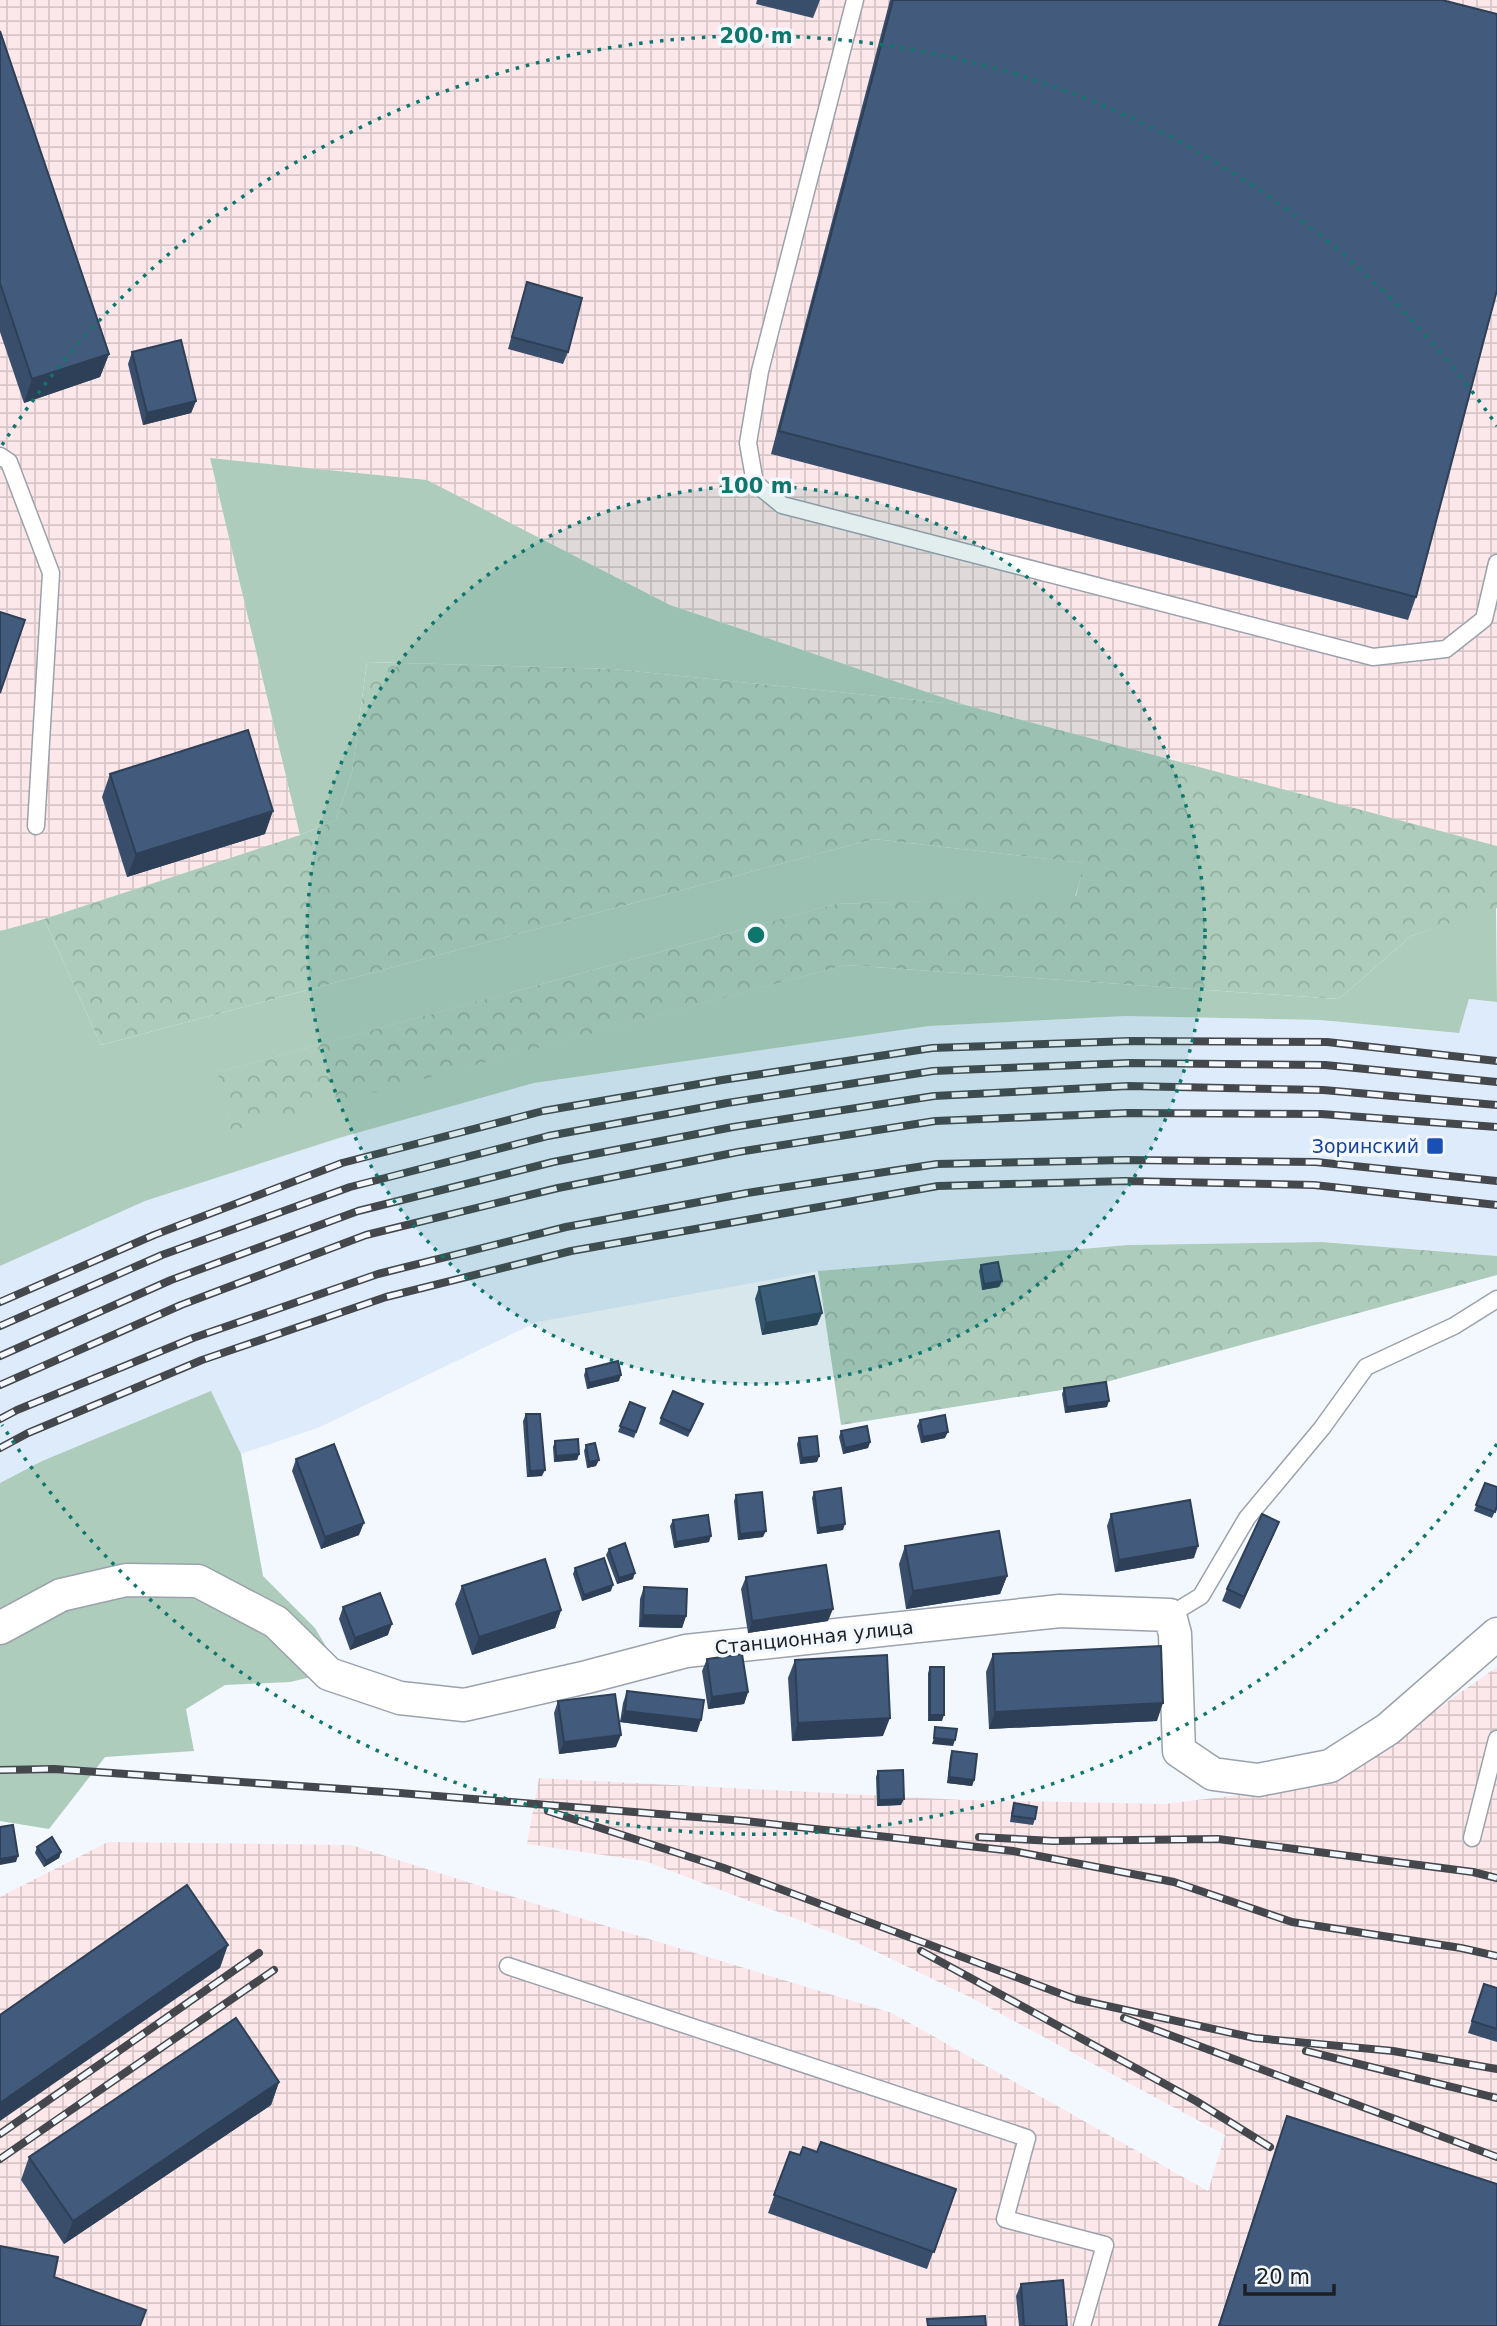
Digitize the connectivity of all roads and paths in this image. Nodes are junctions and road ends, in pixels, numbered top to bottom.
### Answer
1 (855, 0) edge
2 (0, 456) edge
3 (1497, 563) edge
4 (36, 826) dead end
5 (1497, 1299) edge
6 (1170, 1615) junction
7 (0, 1629) edge
8 (1497, 1634) edge
9 (1497, 1739) edge
10 (1472, 1838) dead end
11 (508, 1966) dead end
12 (1082, 2326) edge

1 - 3 lane
2 - 4 lane
5 - 6 lane
6 - 7 street, Станционная улица
6 - 8 street
9 - 10 lane
11 - 12 lane

